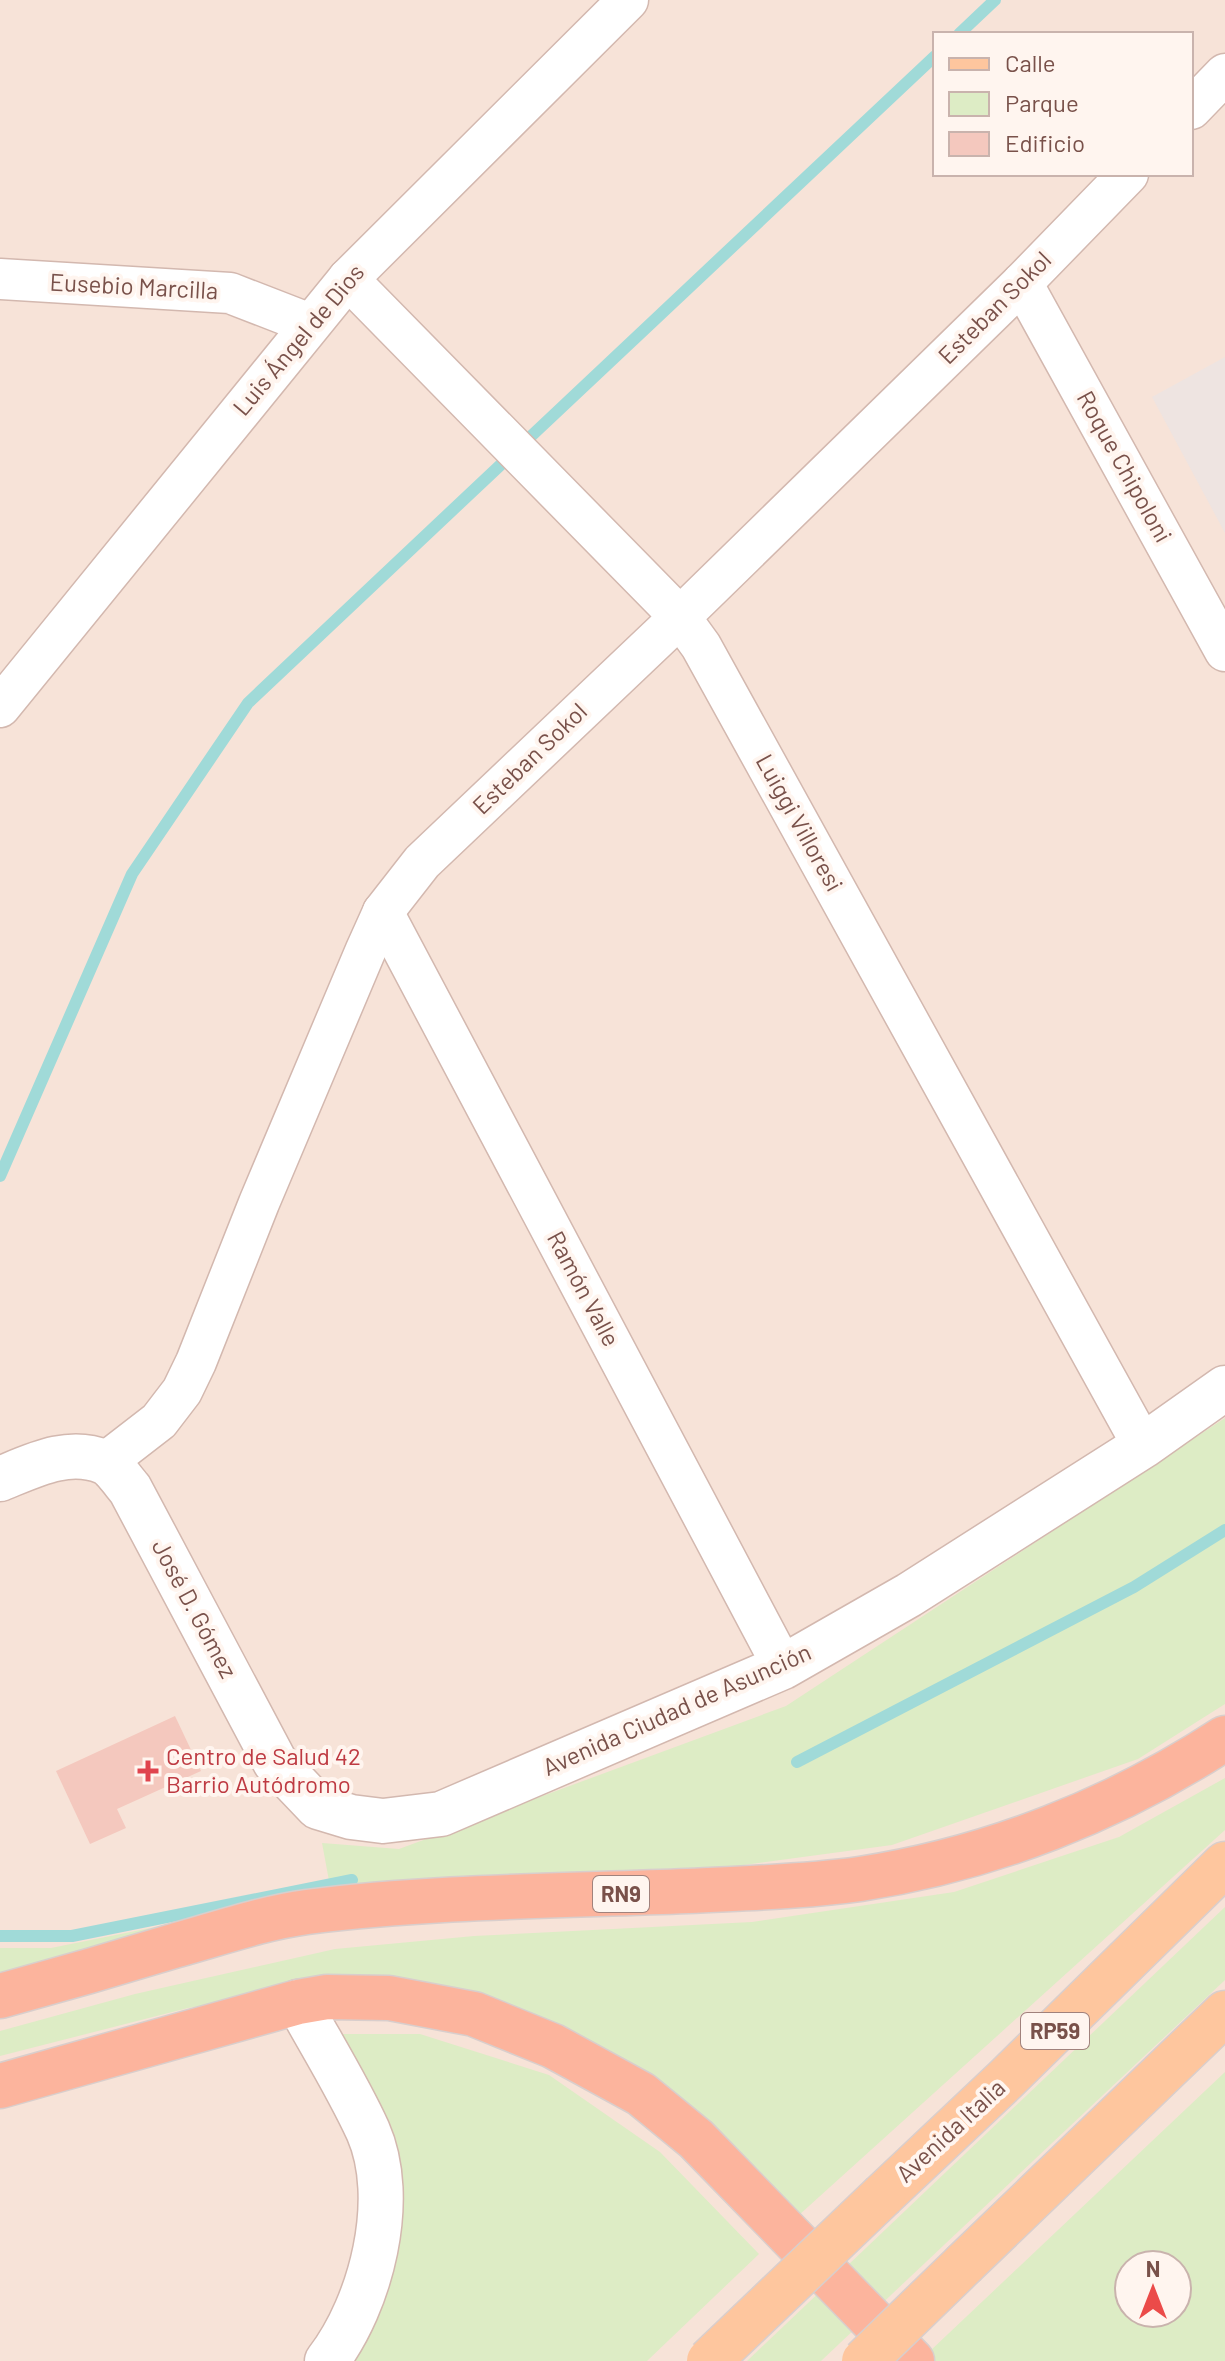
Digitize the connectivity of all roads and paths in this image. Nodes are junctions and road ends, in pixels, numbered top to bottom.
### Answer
1 (628, 0) edge
2 (1225, 74) edge
3 (1193, 107) edge
4 (1126, 176) edge
5 (0, 279) edge
6 (348, 279) junction
7 (1022, 283) junction
8 (310, 324) junction
9 (680, 617) junction
10 (1225, 651) edge
11 (0, 707) edge
12 (383, 912) junction
13 (1225, 1388) edge
14 (1143, 1446) junction
15 (106, 1462) junction
16 (0, 1479) edge
17 (783, 1667) junction
18 (1225, 1738) edge
19 (275, 1762) joint
20 (1225, 1864) edge
21 (0, 1996) edge
22 (298, 2002) junction
23 (1225, 2013) edge
24 (0, 2086) edge
25 (327, 2361) edge
26 (709, 2361) edge
27 (864, 2361) edge
28 (912, 2361) edge

1 - 6 street, Luis Ángel de Dios
2 - 3 street
4 - 7 street, Esteban Sokol
5 - 8 street, Eusebio Marcilla
6 - 8 street, Luis Ángel de Dios
6 - 9 street, Luiggi Villoresi
7 - 9 street, Esteban Sokol
7 - 10 street, Roque Chipoloni
8 - 11 street, Luis Ángel de Dios
9 - 12 street, Esteban Sokol
9 - 14 street, Luiggi Villoresi
12 - 15 street, Esteban Sokol
12 - 17 street, Ramón Valle
13 - 14 street, Avenida Ciudad de Asunción
14 - 17 street, Avenida Ciudad de Asunción
15 - 16 street
15 - 19 street, José D. Gómez
17 - 19 street, Avenida Ciudad de Asunción
18 - 21 highway, RN9
20 - 26 main road, Avenida Italia / RP59, bridge
22 - 24 highway
22 - 25 street
22 - 28 highway
23 - 27 main road, bridge

